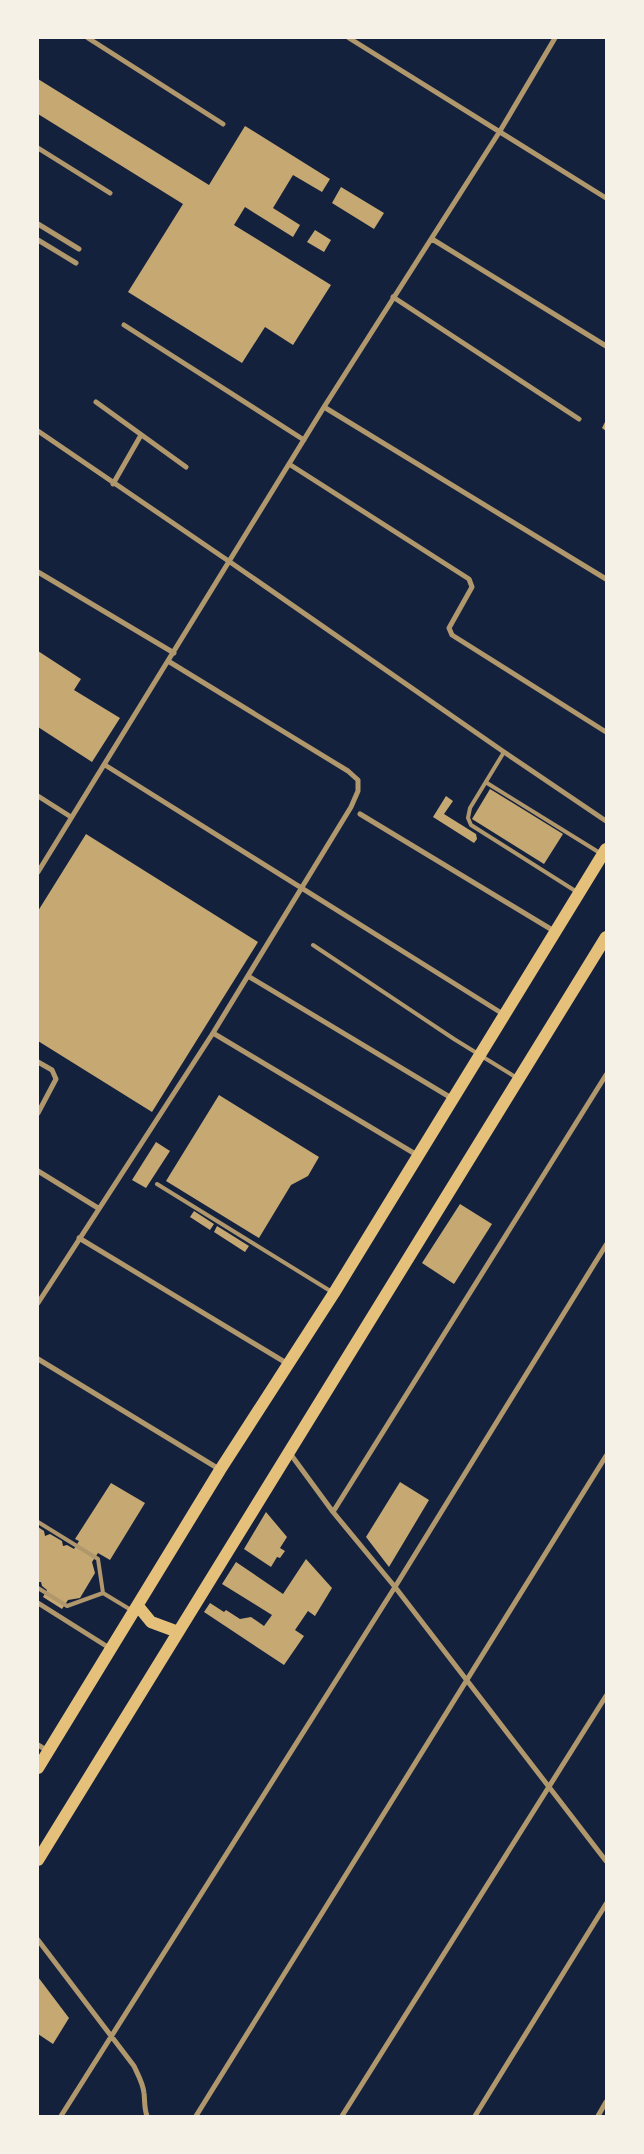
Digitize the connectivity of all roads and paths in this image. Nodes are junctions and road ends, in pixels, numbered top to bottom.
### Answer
1 (88, 38) edge
2 (349, 38) edge
3 (546, 38) edge
4 (554, 39) edge
5 (223, 124) dead end
6 (500, 131) junction
7 (38, 148) edge
8 (110, 193) dead end
9 (606, 198) edge
10 (38, 224) edge
11 (432, 239) junction
12 (38, 240) edge
13 (79, 249) dead end
14 (76, 263) dead end
15 (393, 297) junction
16 (124, 325) dead end
17 (606, 346) edge
18 (96, 402) dead end
19 (324, 407) junction
20 (579, 419) dead end
21 (38, 431) edge
22 (141, 436) junction
23 (304, 440) junction
24 (289, 464) junction
25 (186, 467) dead end
26 (113, 484) junction
27 (230, 562) junction
28 (38, 572) edge
29 (606, 579) edge
30 (174, 653) junction
31 (168, 661) junction
32 (606, 732) edge
33 (504, 752) junction
34 (105, 765) junction
35 (487, 782) junction
36 (38, 796) edge
37 (360, 814) dead end
38 (71, 817) junction
39 (606, 821) edge
40 (605, 852) edge
41 (38, 872) edge
42 (301, 889) junction
43 (579, 893) junction
44 (556, 932) junction
45 (606, 937) edge
46 (313, 945) dead end
47 (248, 976) junction
48 (505, 1015) junction
49 (214, 1033) junction
50 (481, 1054) junction
51 (38, 1062) edge
52 (606, 1075) edge
53 (519, 1079) junction
54 (454, 1099) junction
55 (38, 1113) edge
56 (419, 1156) junction
57 (38, 1171) edge
58 (157, 1184) dead end
59 (98, 1208) junction
60 (79, 1238) junction
61 (606, 1245) edge
62 (334, 1293) junction
63 (38, 1303) edge
64 (38, 1359) edge
65 (288, 1364) junction
66 (289, 1451) junction
67 (606, 1456) edge
68 (220, 1470) junction
69 (333, 1512) junction
70 (38, 1522) edge
71 (395, 1587) junction
72 (38, 1588) edge
73 (103, 1593) junction
74 (38, 1603) edge
75 (136, 1609) junction
76 (178, 1632) junction
77 (111, 1649) junction
78 (468, 1680) junction
79 (606, 1696) edge
80 (43, 1748) edge
81 (38, 1768) edge
82 (549, 1788) junction
83 (38, 1860) edge
84 (606, 1861) edge
85 (606, 1904) edge
86 (38, 1940) edge
87 (111, 2036) junction
88 (606, 2102) edge
89 (61, 2116) edge
90 (147, 2116) edge
91 (196, 2116) edge
92 (342, 2116) edge
93 (475, 2116) edge
94 (598, 2116) edge

1 - 5 street
2 - 6 street
3 - 4 street
4 - 6 street
6 - 9 street
6 - 11 street
7 - 8 street
10 - 13 street
11 - 15 street
11 - 17 street
12 - 14 street
15 - 19 street
15 - 20 street
16 - 23 street
18 - 22 street
19 - 23 street
19 - 29 street
21 - 26 street
22 - 25 street
22 - 26 street
23 - 24 street
24 - 27 street
24 - 32 street
26 - 27 street
27 - 30 street
27 - 33 street
28 - 30 street
30 - 31 street
31 - 34 street
31 - 42 street
33 - 35 lane
33 - 39 street
34 - 38 street
34 - 42 street
35 - 40 lane
35 - 43 lane
36 - 38 street
37 - 44 street
38 - 41 street
40 - 43 main road
42 - 47 street
42 - 48 street
43 - 44 main road
44 - 48 main road
45 - 53 main road
46 - 50 lane
47 - 49 street
47 - 54 street
48 - 50 main road
49 - 56 street
49 - 59 street
50 - 53 lane
50 - 54 main road
51 - 55 street
52 - 69 street
53 - 66 main road
54 - 56 main road
56 - 62 main road
57 - 59 street
58 - 62 lane
59 - 60 street
60 - 63 street
60 - 65 street
61 - 71 street
62 - 65 main road
64 - 68 street
65 - 68 main road
66 - 69 street
66 - 76 main road
67 - 78 street
68 - 75 main road
69 - 71 street
70 - 73 lane
71 - 78 street
71 - 87 street
72 - 73 lane
73 - 75 lane
74 - 77 street
75 - 76 main road
75 - 77 main road
76 - 83 main road
77 - 80 main road
78 - 82 street
78 - 91 street
79 - 82 street
80 - 81 main road
82 - 84 street
82 - 92 street
85 - 93 street
86 - 87 street
87 - 89 street
87 - 90 street
88 - 94 street

